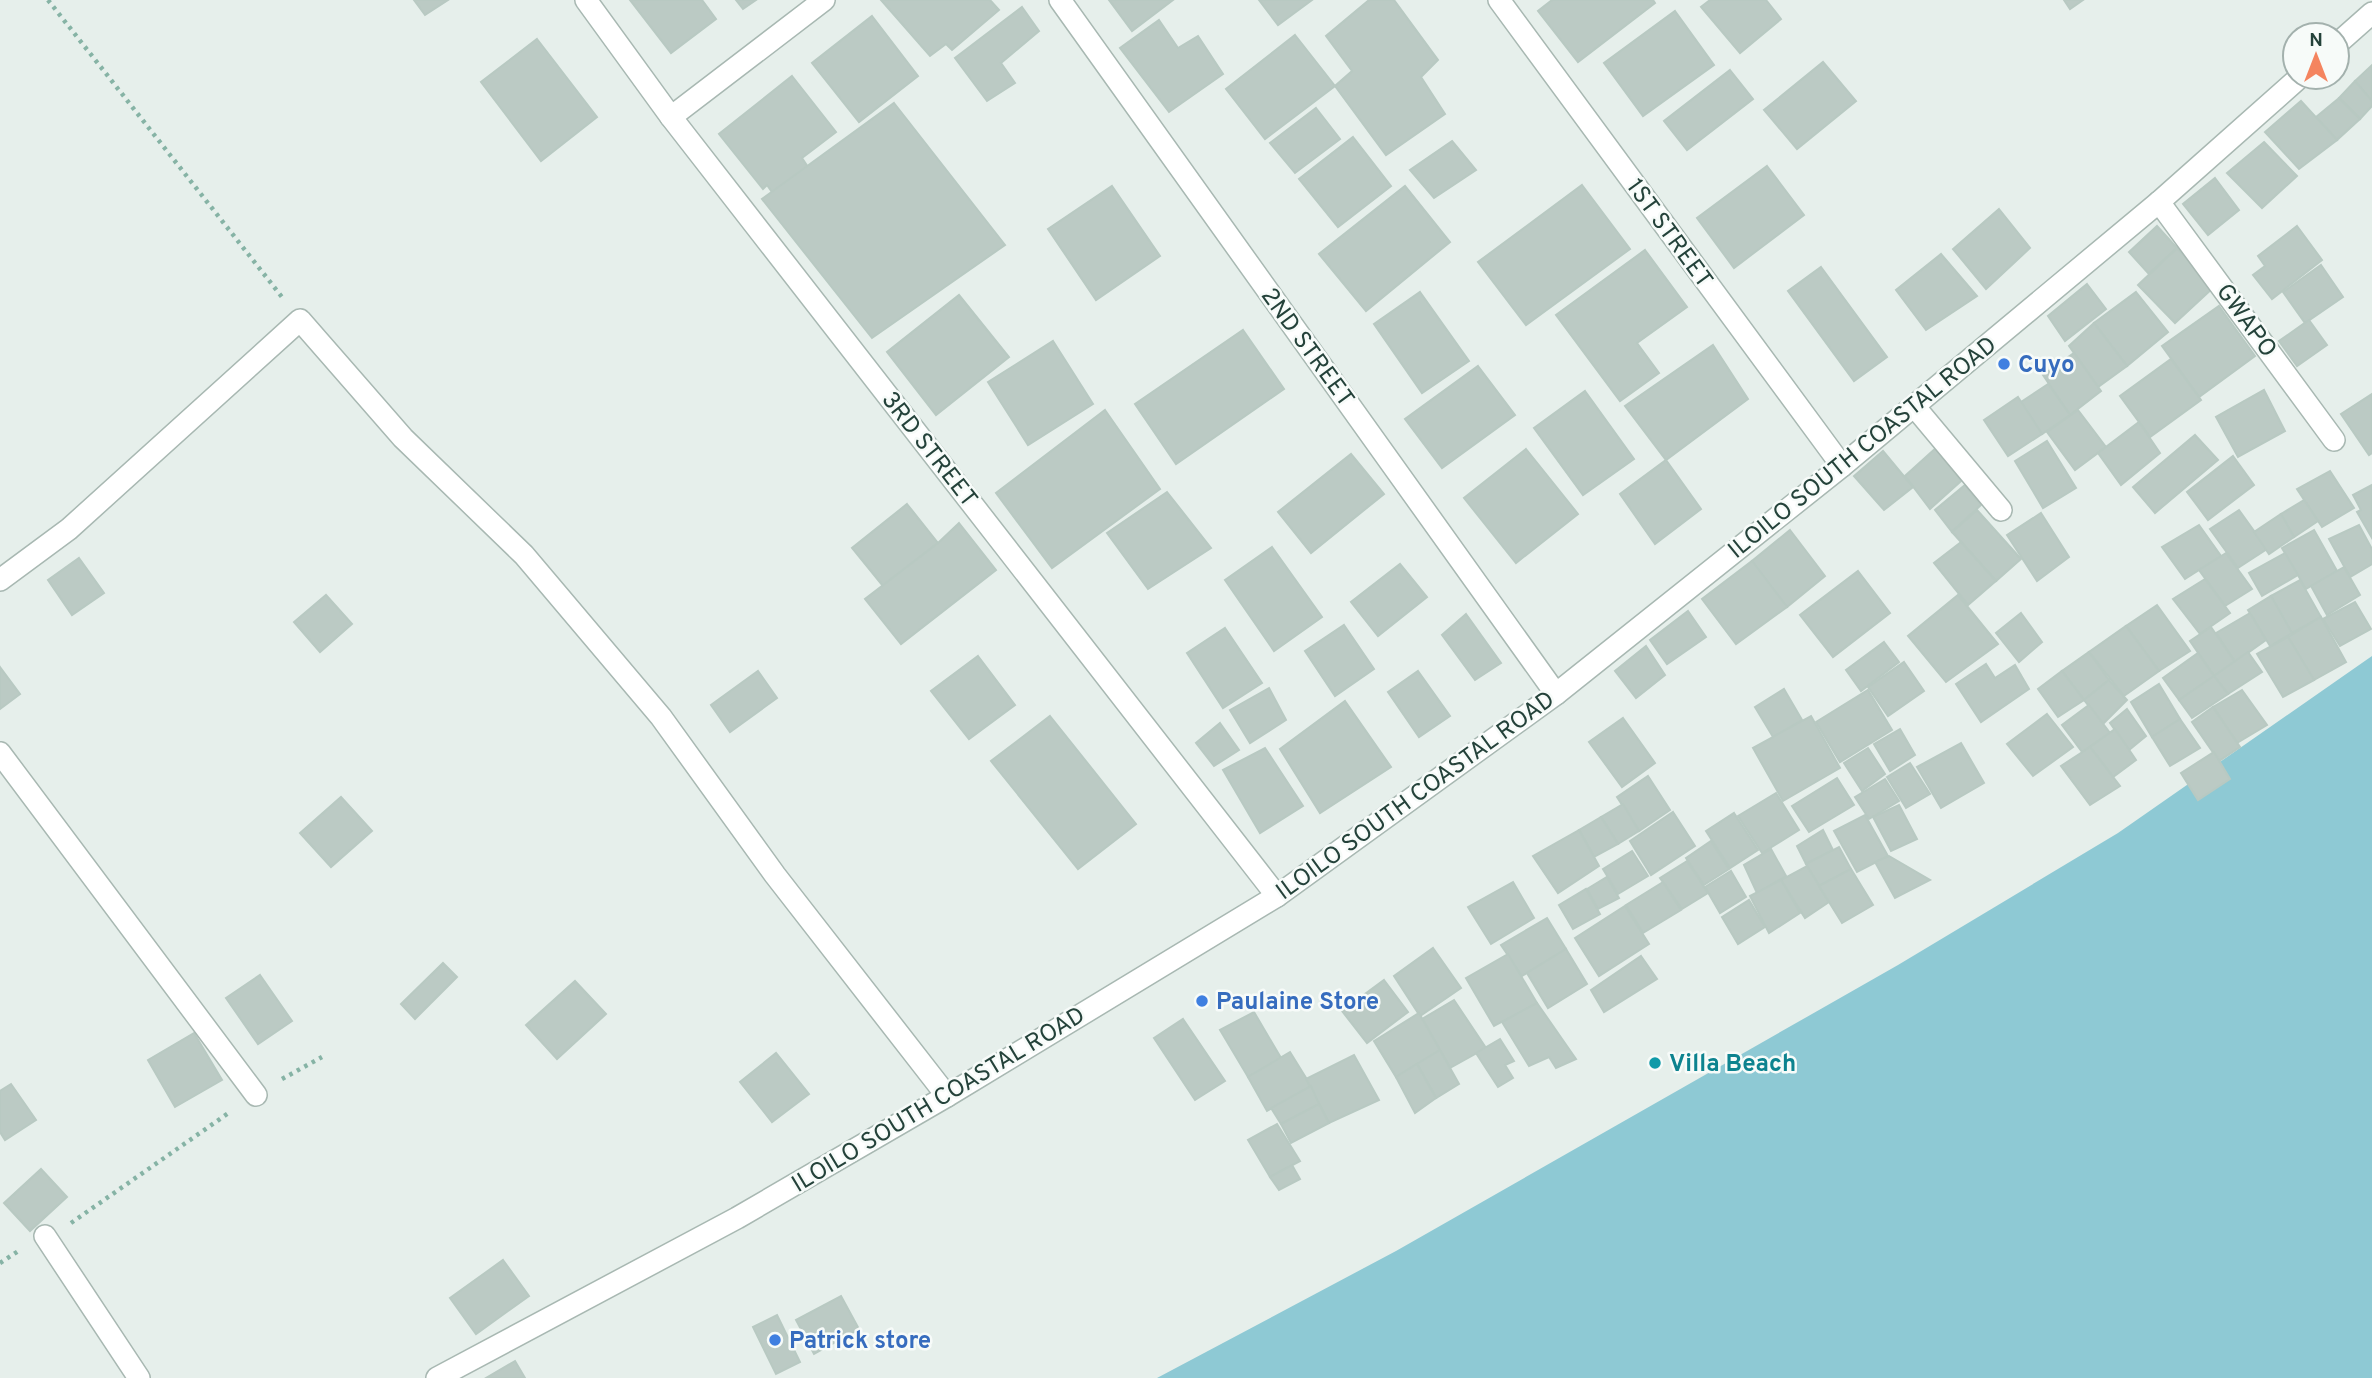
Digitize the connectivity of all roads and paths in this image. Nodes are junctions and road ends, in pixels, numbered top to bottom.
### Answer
1 (48, 0) edge
2 (586, 0) edge
3 (824, 0) edge
4 (1060, 0) edge
5 (1499, 0) edge
6 (2372, 13) edge
7 (2351, 32) edge
8 (2284, 91) edge
9 (671, 117) junction
10 (2159, 202) junction
11 (300, 320) junction
12 (1914, 406) junction
13 (2333, 440) dead end
14 (1842, 466) junction
15 (2001, 510) dead end
16 (0, 580) edge
17 (1556, 694) junction
18 (0, 753) edge
19 (1278, 896) junction
20 (322, 1057) dead end
21 (256, 1095) junction
22 (947, 1096) junction
23 (44, 1236) junction
24 (0, 1263) edge
25 (139, 1378) edge
26 (437, 1378) edge

1 - 11 path
2 - 9 street, 3RD STREET
3 - 9 street
4 - 17 street, 2ND STREET
5 - 14 street, 1ST STREET
6 - 7 street
8 - 10 street, ILOILO SOUTH COASTAL ROAD
9 - 19 street, 3RD STREET
10 - 12 street, ILOILO SOUTH COASTAL ROAD
10 - 13 street, GWAPO
11 - 16 street
11 - 22 street
12 - 14 street, ILOILO SOUTH COASTAL ROAD
12 - 15 street
14 - 17 street, ILOILO SOUTH COASTAL ROAD
17 - 19 street, ILOILO SOUTH COASTAL ROAD
18 - 21 street
19 - 22 street, ILOILO SOUTH COASTAL ROAD
20 - 21 path
21 - 23 path
22 - 26 street, ILOILO SOUTH COASTAL ROAD
23 - 24 path
23 - 25 street

